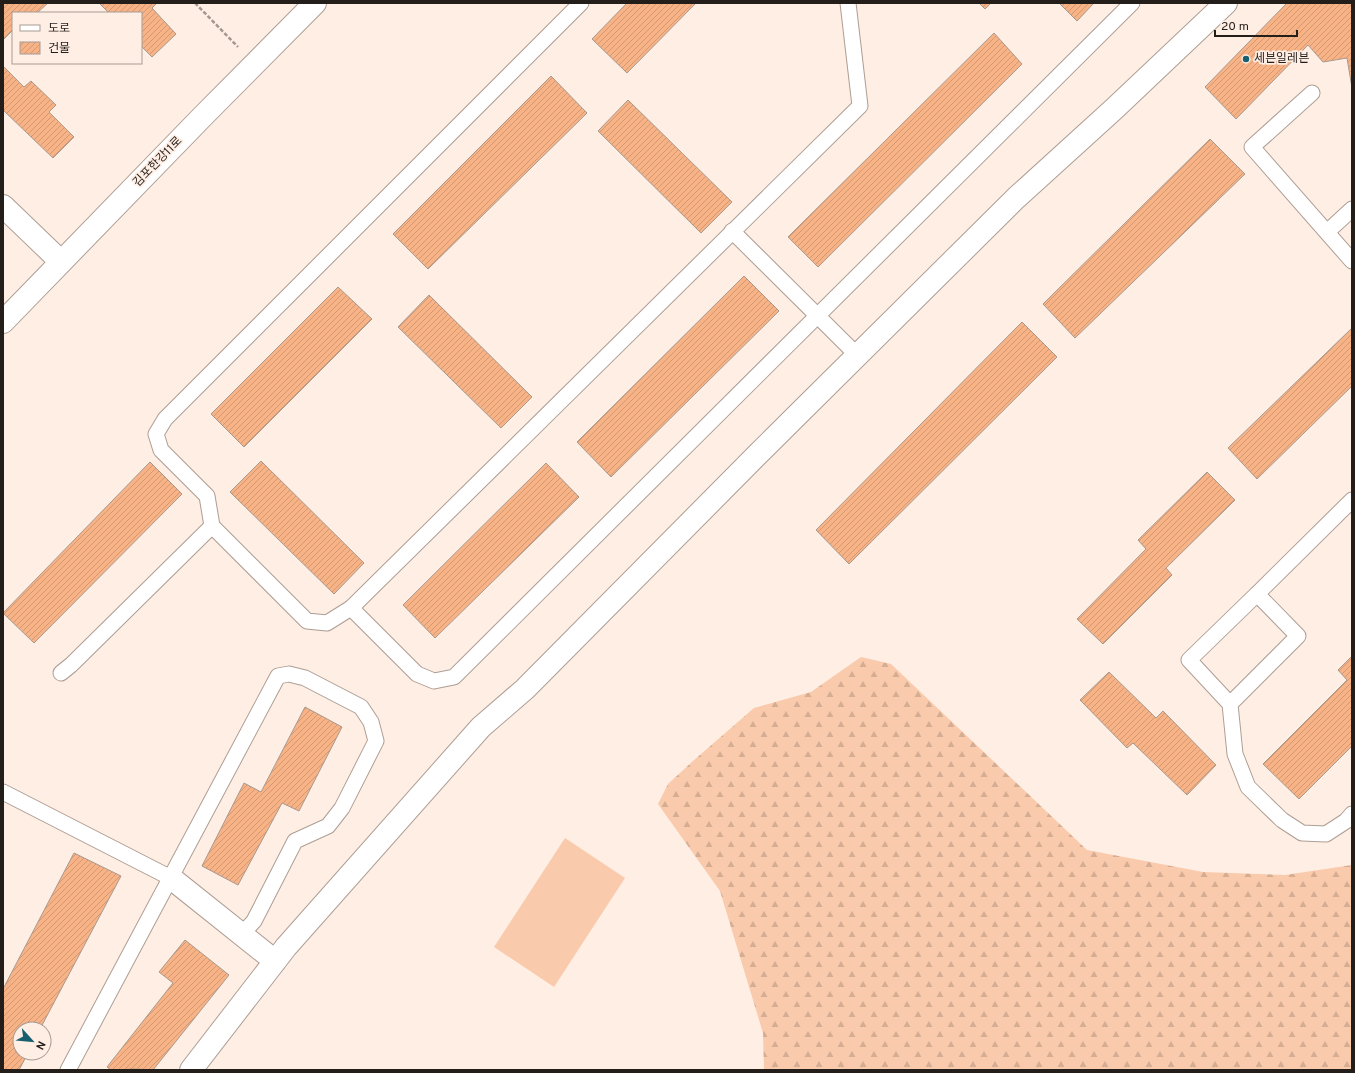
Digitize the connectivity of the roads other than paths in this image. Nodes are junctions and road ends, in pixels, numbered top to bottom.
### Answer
1 (303, 3) edge
2 (315, 3) edge
3 (581, 3) edge
4 (848, 3) edge
5 (1132, 3) edge
6 (1226, 3) edge
7 (1312, 93) dead end
8 (3, 206) edge
9 (1352, 209) edge
10 (732, 231) junction
11 (1327, 232) junction
12 (55, 256) junction
13 (1352, 260) edge
14 (3, 307) edge
15 (817, 316) junction
16 (3, 322) edge
17 (857, 355) junction
18 (1352, 500) edge
19 (212, 526) junction
20 (1257, 594) junction
21 (350, 608) junction
22 (61, 673) dead end
23 (1230, 704) junction
24 (3, 792) edge
25 (1352, 814) edge
26 (171, 878) junction
27 (241, 935) junction
28 (275, 961) junction
29 (68, 1070) edge
30 (191, 1070) edge

1 - 12 street, 김포한강11로
2 - 16 street, 김포한강11로
3 - 19 lane
4 - 10 lane
5 - 15 lane
6 - 17 street
7 - 11 lane
8 - 12 street
9 - 11 lane
10 - 15 lane
10 - 21 lane
11 - 13 lane
12 - 14 street, 김포한강11로
15 - 17 lane
15 - 21 lane
17 - 28 street
18 - 20 lane
19 - 21 lane
19 - 22 lane
20 - 23 lane
20 - 23 lane
23 - 25 lane
24 - 26 lane
26 - 27 street
26 - 27 lane
26 - 29 lane
27 - 28 street
28 - 30 street

